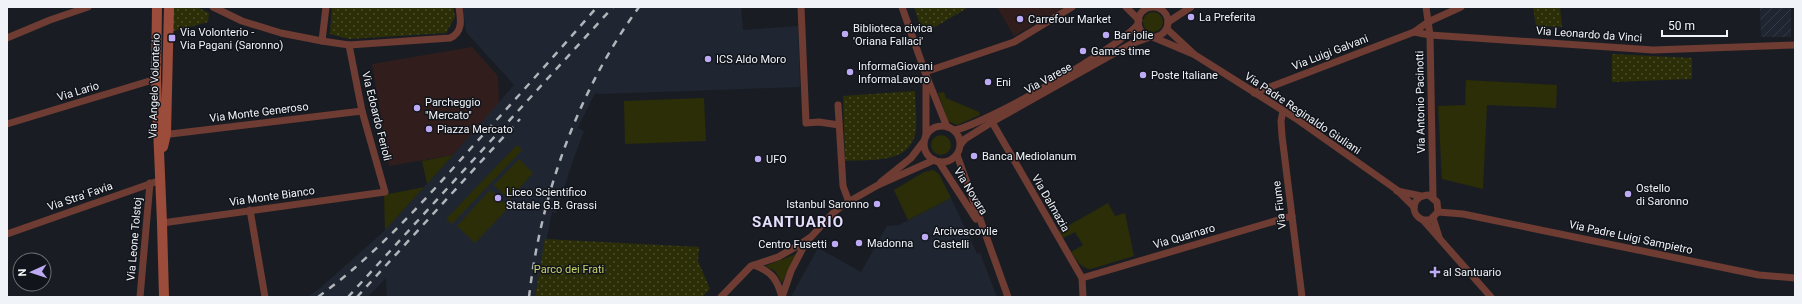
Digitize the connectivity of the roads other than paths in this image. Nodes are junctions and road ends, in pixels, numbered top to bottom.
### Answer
1 (88, 7) edge
2 (157, 7) edge
3 (169, 7) edge
4 (213, 7) edge
5 (326, 7) edge
6 (459, 7) edge
7 (801, 7) edge
8 (902, 7) edge
9 (1072, 7) edge
10 (1126, 7) edge
11 (1156, 7) edge
12 (1191, 7) edge
13 (1426, 7) edge
14 (1462, 7) edge
15 (1139, 22) junction
16 (1428, 22) junction
17 (1168, 26) junction
18 (1414, 32) junction
19 (1430, 35) junction
20 (1152, 37) junction
21 (7, 38) edge
22 (322, 41) junction
23 (349, 45) junction
24 (1795, 45) edge
25 (1195, 55) junction
26 (925, 73) junction
27 (156, 79) junction
28 (1254, 93) junction
29 (838, 106) dead end
30 (362, 111) junction
31 (1282, 111) junction
32 (992, 122) junction
33 (7, 124) edge
34 (839, 125) junction
35 (951, 128) junction
36 (163, 134) junction
37 (925, 139) junction
38 (961, 144) junction
39 (957, 155) junction
40 (937, 161) junction
41 (161, 180) junction
42 (150, 183) junction
43 (878, 185) junction
44 (1397, 190) junction
45 (384, 192) joint
46 (1421, 196) junction
47 (1432, 197) junction
48 (849, 202) junction
49 (1414, 207) junction
50 (250, 210) junction
51 (1436, 212) junction
52 (1292, 216) junction
53 (1422, 220) junction
54 (162, 223) junction
55 (984, 231) junction
56 (7, 234) edge
57 (807, 240) junction
58 (1440, 241) junction
59 (754, 265) junction
60 (1082, 278) junction
61 (1795, 278) edge
62 (140, 297) edge
63 (164, 297) edge
64 (265, 297) edge
65 (721, 297) edge
66 (782, 297) edge
67 (1008, 297) edge
68 (1083, 297) edge
69 (1302, 297) edge
70 (1491, 297) edge

1 - 21 street
2 - 27 street, Via Angelo Volonterio
3 - 36 street, Via Angelo Volonterio
4 - 22 street
5 - 22 street
6 - 23 street
7 - 34 street
8 - 26 street
9 - 26 street
10 - 15 street
11 - 15 street
11 - 17 street
12 - 17 street
13 - 16 street, Via Antonio Pacinotti
14 - 16 street, Via Luigi Galvani
15 - 20 street
15 - 35 street, Via Varese
16 - 18 street, Via Luigi Galvani
16 - 19 street, Via Antonio Pacinotti
17 - 20 street
17 - 25 street, Via Padre Reginaldo Giuliani
18 - 19 street
18 - 28 street, Via Luigi Galvani
19 - 24 street, Via Leonardo da Vinci
19 - 47 street, Via Antonio Pacinotti
20 - 25 street, Via Padre Reginaldo Giuliani
20 - 32 street, Via Varese
22 - 23 street
23 - 30 street, Via Edoardo Ferioli
25 - 28 street, Via Padre Reginaldo Giuliani
26 - 35 street
26 - 37 street
27 - 33 street, Via Lario
27 - 36 street, Via Angelo Volonterio
28 - 31 street, Via Padre Reginaldo Giuliani
29 - 34 street
30 - 36 street, Via Monte Generoso
30 - 45 street, Via Edoardo Ferioli
31 - 44 street, Via Padre Reginaldo Giuliani
31 - 52 street, Via Fiume
32 - 38 street, Via Varese
32 - 60 street, Via Dalmazia
34 - 48 street
35 - 37 street
35 - 38 street
36 - 41 street, Via Angelo Volonterio
37 - 40 street
37 - 43 street
38 - 39 street
39 - 40 street
39 - 55 street, Via Novara
40 - 43 street
40 - 55 street, Via Novara
41 - 42 street, Via Stra' Favia
41 - 54 street, Via Angelo Volonterio
42 - 56 street, Via Stra' Favia
42 - 62 street, Via Leone Tolstoj
43 - 48 street
44 - 46 street, Via Padre Reginaldo Giuliani
44 - 49 street, Via Padre Reginaldo Giuliani
45 - 50 street, Via Monte Bianco
46 - 47 street, Via Padre Reginaldo Giuliani
46 - 49 street
47 - 51 street, Via Padre Reginaldo Giuliani
48 - 57 street
49 - 53 street, Via Padre Reginaldo Giuliani
50 - 54 street, Via Monte Bianco
50 - 64 street
51 - 53 street
51 - 58 street, Via Padre Reginaldo Giuliani
51 - 61 street, Via Padre Luigi Sampietro
52 - 60 street, Via Quarnaro
52 - 69 street, Via Fiume
53 - 58 street, Via Padre Reginaldo Giuliani
54 - 63 street, Via Angelo Volonterio
55 - 67 street, Via Novara
57 - 59 street
57 - 66 street
58 - 70 street, Via Padre Reginaldo Giuliani
59 - 65 street
59 - 66 street
60 - 68 street, Via Dalmazia

